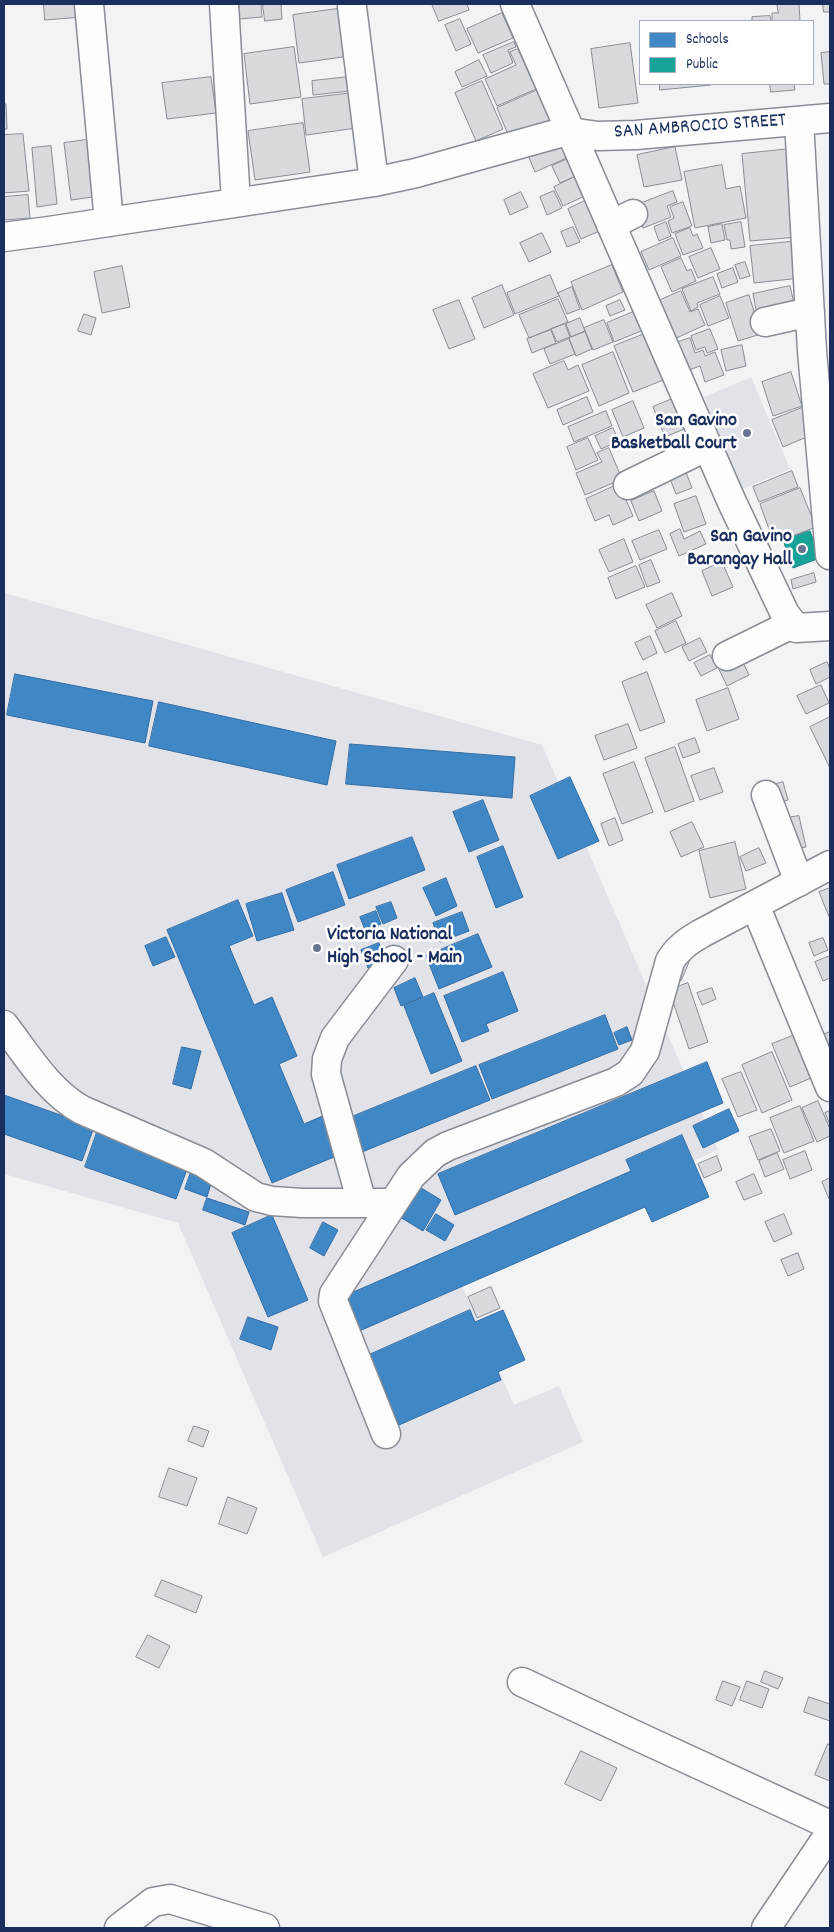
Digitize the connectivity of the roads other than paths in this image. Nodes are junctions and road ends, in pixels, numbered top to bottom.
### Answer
1 (89, 4) edge
2 (224, 4) edge
3 (515, 4) edge
4 (352, 7) dead end
5 (830, 118) edge
6 (799, 121) junction
7 (570, 132) junction
8 (374, 182) junction
9 (236, 202) junction
10 (109, 222) junction
11 (4, 237) edge
12 (810, 312) junction
13 (765, 322) dead end
14 (821, 351) edge
15 (708, 446) junction
16 (628, 485) dead end
17 (830, 555) edge
18 (794, 626) junction
19 (830, 626) edge
20 (728, 656) dead end
21 (766, 795) dead end
22 (830, 865) edge
23 (800, 882) junction
24 (755, 905) junction
25 (394, 960) dead end
26 (4, 1025) edge
27 (830, 1087) edge
28 (362, 1203) junction
29 (392, 1203) junction
30 (386, 1434) dead end
31 (522, 1682) dead end
32 (830, 1825) edge
33 (830, 1833) edge
34 (119, 1928) edge
35 (265, 1928) edge
36 (766, 1928) edge

1 - 10 street
2 - 9 street
3 - 7 street
4 - 8 street
5 - 6 street, SAN AMBROCIO STREET
6 - 7 street, SAN AMBROCIO STREET
6 - 12 street
7 - 8 street
7 - 15 street
8 - 9 street
9 - 10 street
10 - 11 street
12 - 13 street
12 - 14 street
14 - 17 street
15 - 16 street
15 - 18 street
18 - 19 street
18 - 20 street
21 - 23 street
22 - 23 street
23 - 24 street
24 - 27 street
24 - 29 street
25 - 28 street
26 - 28 street
28 - 29 street
29 - 30 street
31 - 32 street
33 - 36 street
34 - 35 street

